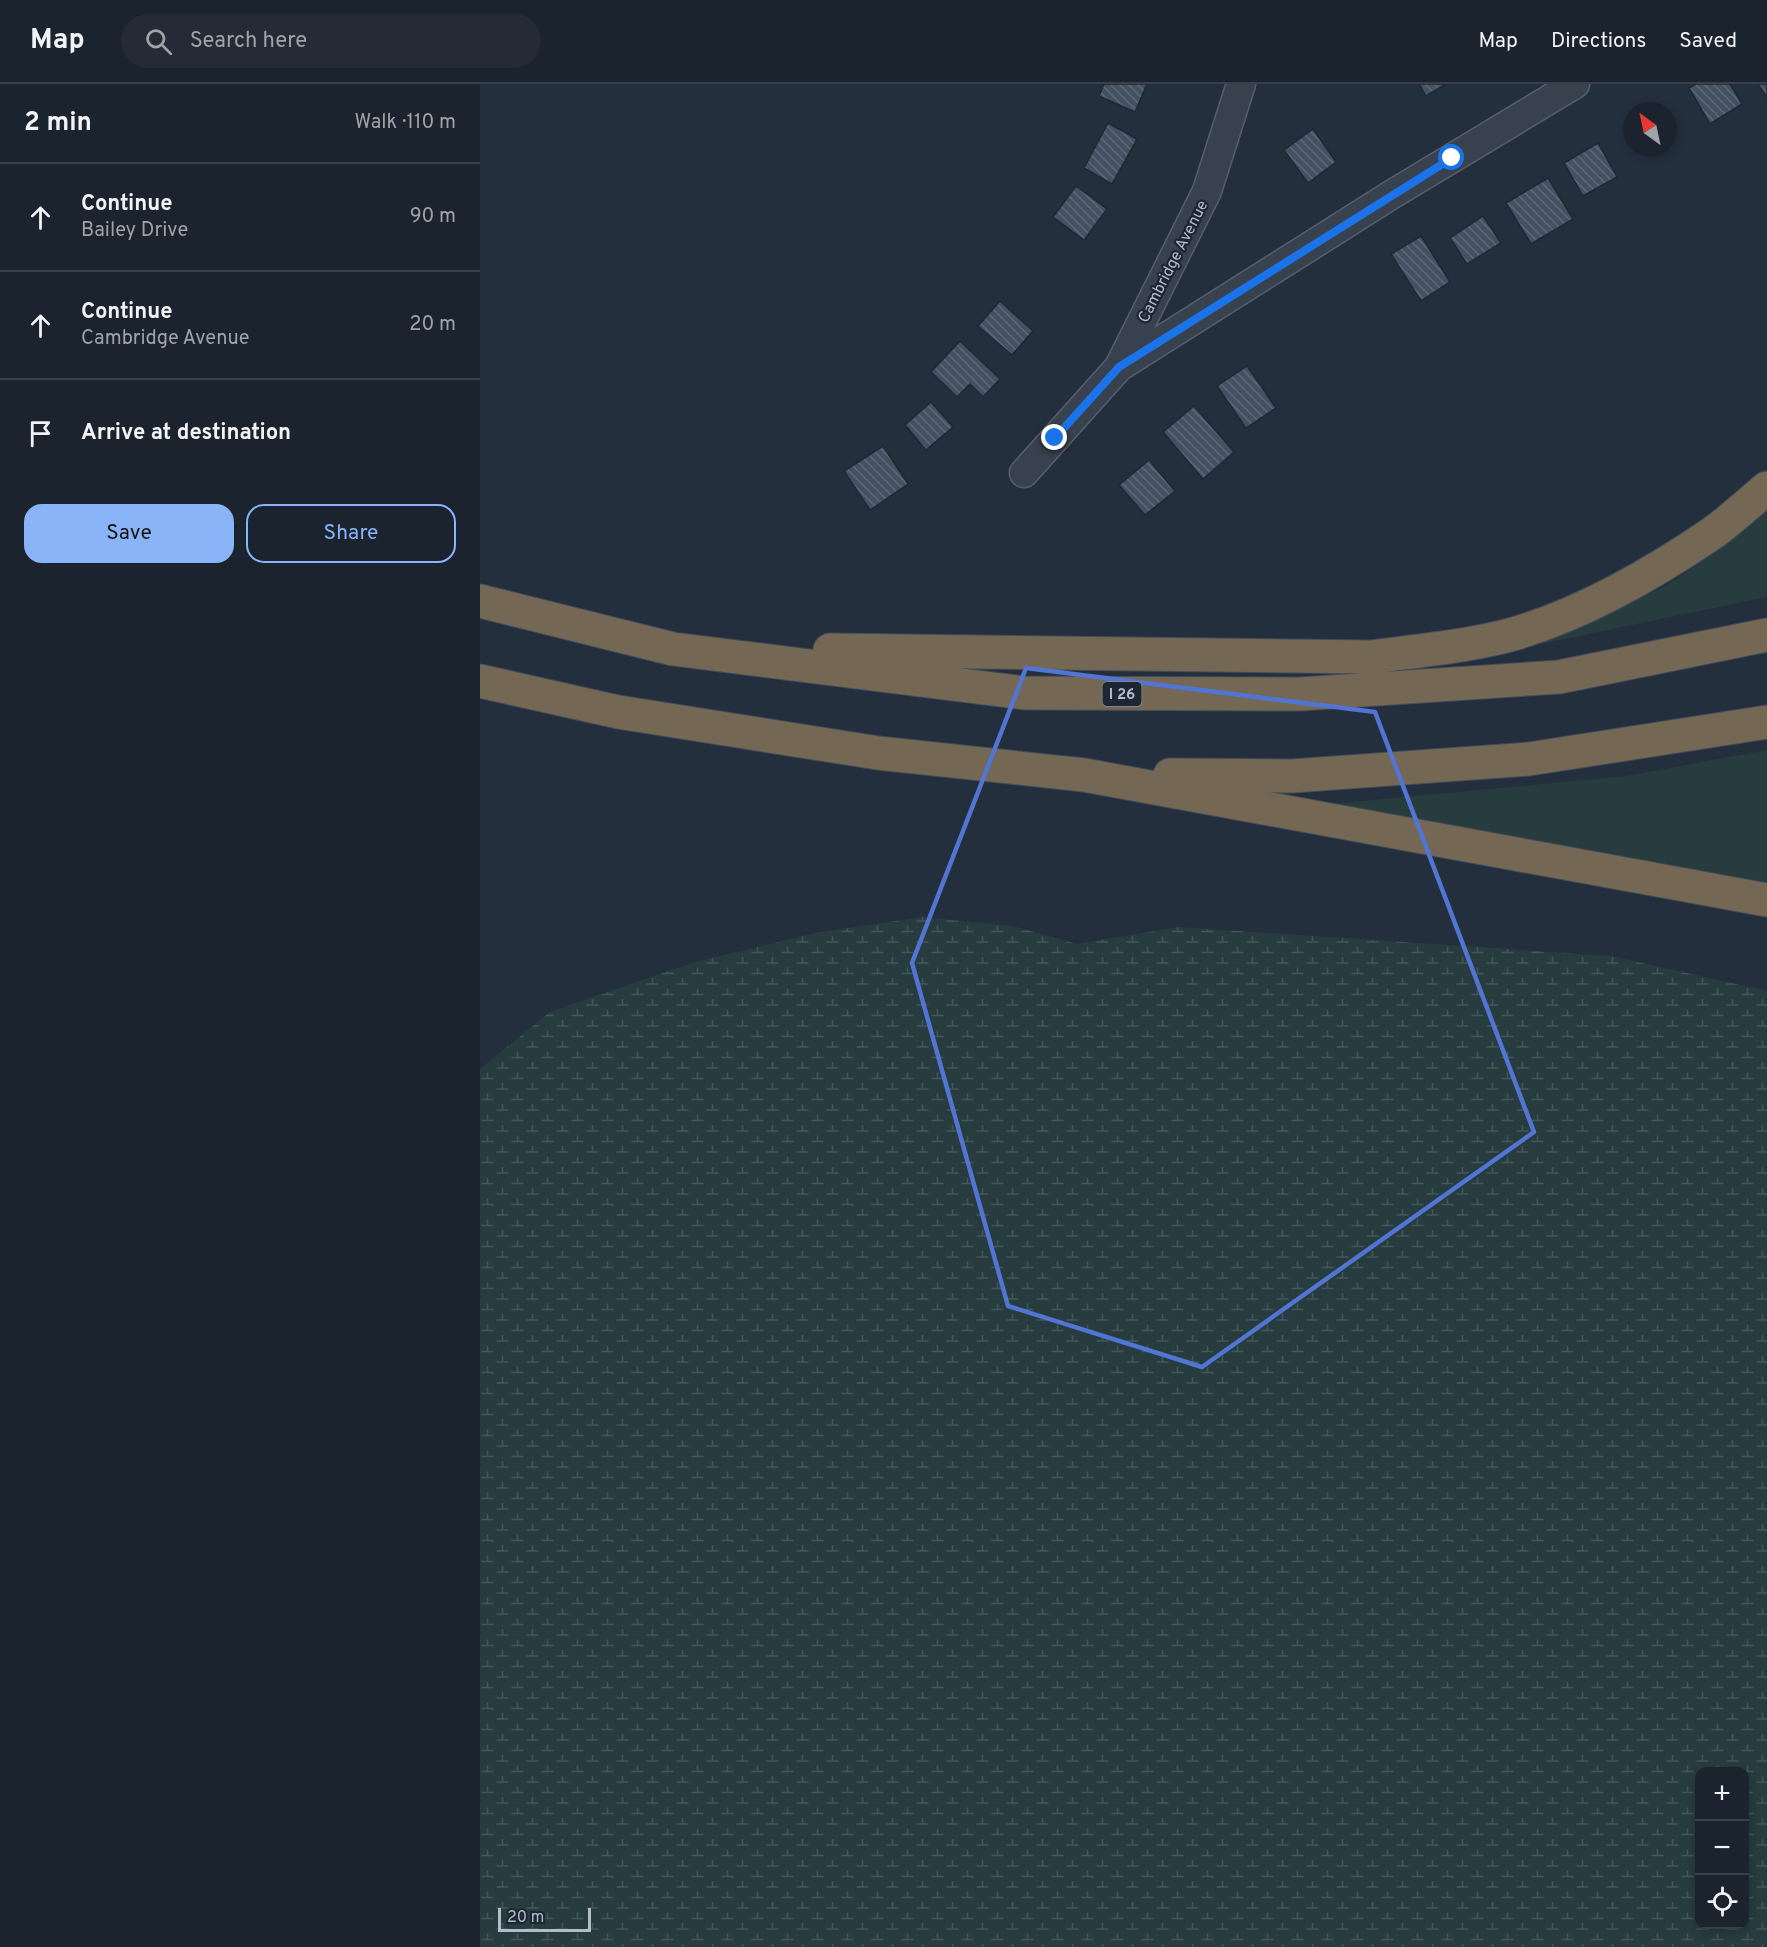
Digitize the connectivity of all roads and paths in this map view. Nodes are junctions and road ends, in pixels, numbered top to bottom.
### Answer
1 (1241, 84) edge
2 (1575, 84) edge
3 (1119, 367) junction
4 (1023, 473) dead end
5 (1767, 488) edge
6 (480, 602) edge
7 (1767, 635) edge
8 (673, 649) junction
9 (480, 681) edge
10 (1767, 722) edge
11 (1084, 775) junction
12 (1767, 900) edge

1 - 3 street, Cambridge Avenue
2 - 3 street
3 - 4 street, Cambridge Avenue
5 - 8 highway
6 - 8 highway, I 26
7 - 8 highway, I 26
9 - 11 highway
10 - 11 highway
11 - 12 highway

